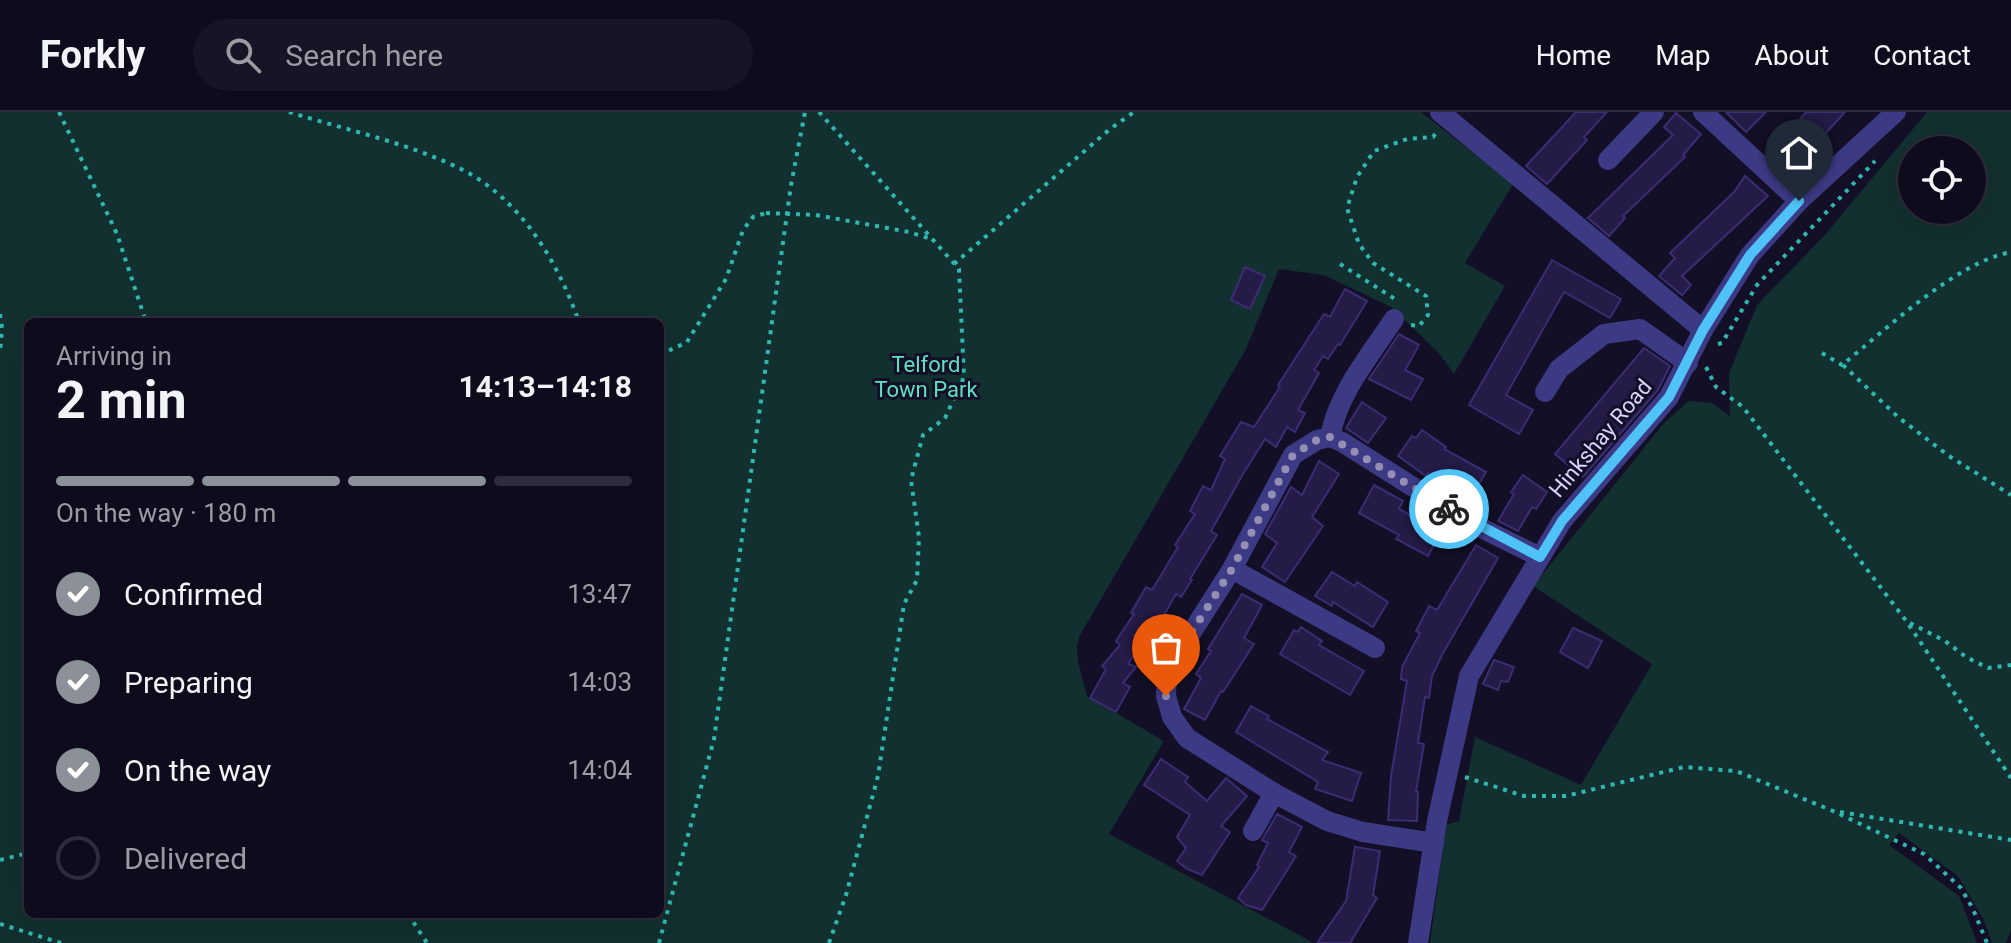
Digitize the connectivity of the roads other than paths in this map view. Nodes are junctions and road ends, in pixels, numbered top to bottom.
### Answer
1 (1654, 112) edge
2 (1703, 112) edge
3 (1896, 112) edge
4 (1444, 116) edge
5 (1608, 160) dead end
6 (1799, 201) junction
7 (1394, 319) road end
8 (1695, 347) junction
9 (1545, 392) dead end
10 (1330, 437) junction
11 (1540, 557) junction
12 (1232, 569) junction
13 (1375, 648) dead end
14 (1274, 793) junction
15 (1253, 831) dead end
16 (1434, 843) junction
17 (1418, 943) edge

1 - 5 street
2 - 6 street
3 - 6 street, Hinkshay Road
4 - 8 street
6 - 8 street, Hinkshay Road
7 - 10 street
8 - 9 street
8 - 11 street, Hinkshay Road
10 - 11 street
10 - 12 street
11 - 16 street, Hinkshay Road
12 - 13 street
12 - 14 street
14 - 15 street
14 - 16 street
16 - 17 street, Hinkshay Road

